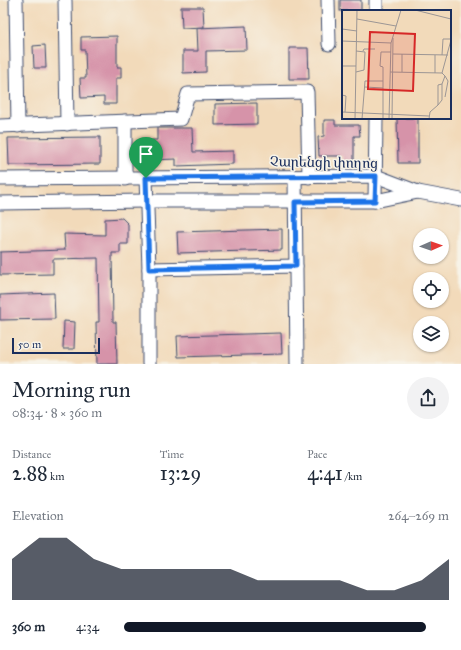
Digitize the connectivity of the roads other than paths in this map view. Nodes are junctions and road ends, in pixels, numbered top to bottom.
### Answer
1 (16, 0) edge
2 (65, 0) edge
3 (328, 0) edge
4 (329, 44) dead end
5 (376, 119) edge
6 (125, 121) junction
7 (67, 124) junction
8 (0, 126) edge
9 (18, 126) junction
10 (376, 176) junction
11 (295, 177) junction
12 (309, 177) junction
13 (146, 178) junction
14 (0, 179) edge
15 (125, 179) junction
16 (418, 192) junction
17 (461, 200) edge
18 (146, 201) junction
19 (375, 201) junction
20 (295, 202) junction
21 (0, 203) edge
22 (296, 266) junction
23 (149, 269) junction
24 (149, 364) edge
25 (297, 364) edge

1 - 9 street
2 - 7 street
3 - 4 street
5 - 10 street
6 - 7 street
6 - 12 street
6 - 15 street
7 - 9 street
8 - 9 street
10 - 12 street, Չարենցի փողոց
10 - 16 street, Չարենցի փողոց
10 - 19 street
11 - 12 street, Չարենցի փողոց
11 - 13 street, Չարենցի փողոց
11 - 20 street
13 - 15 street, Չարենցի փողոց
13 - 18 street
14 - 15 street, Չարենցի փողոց
16 - 17 street
16 - 19 street
18 - 20 street
18 - 21 street
18 - 23 street
19 - 20 street
20 - 22 street
22 - 23 street
22 - 25 street
23 - 24 street

